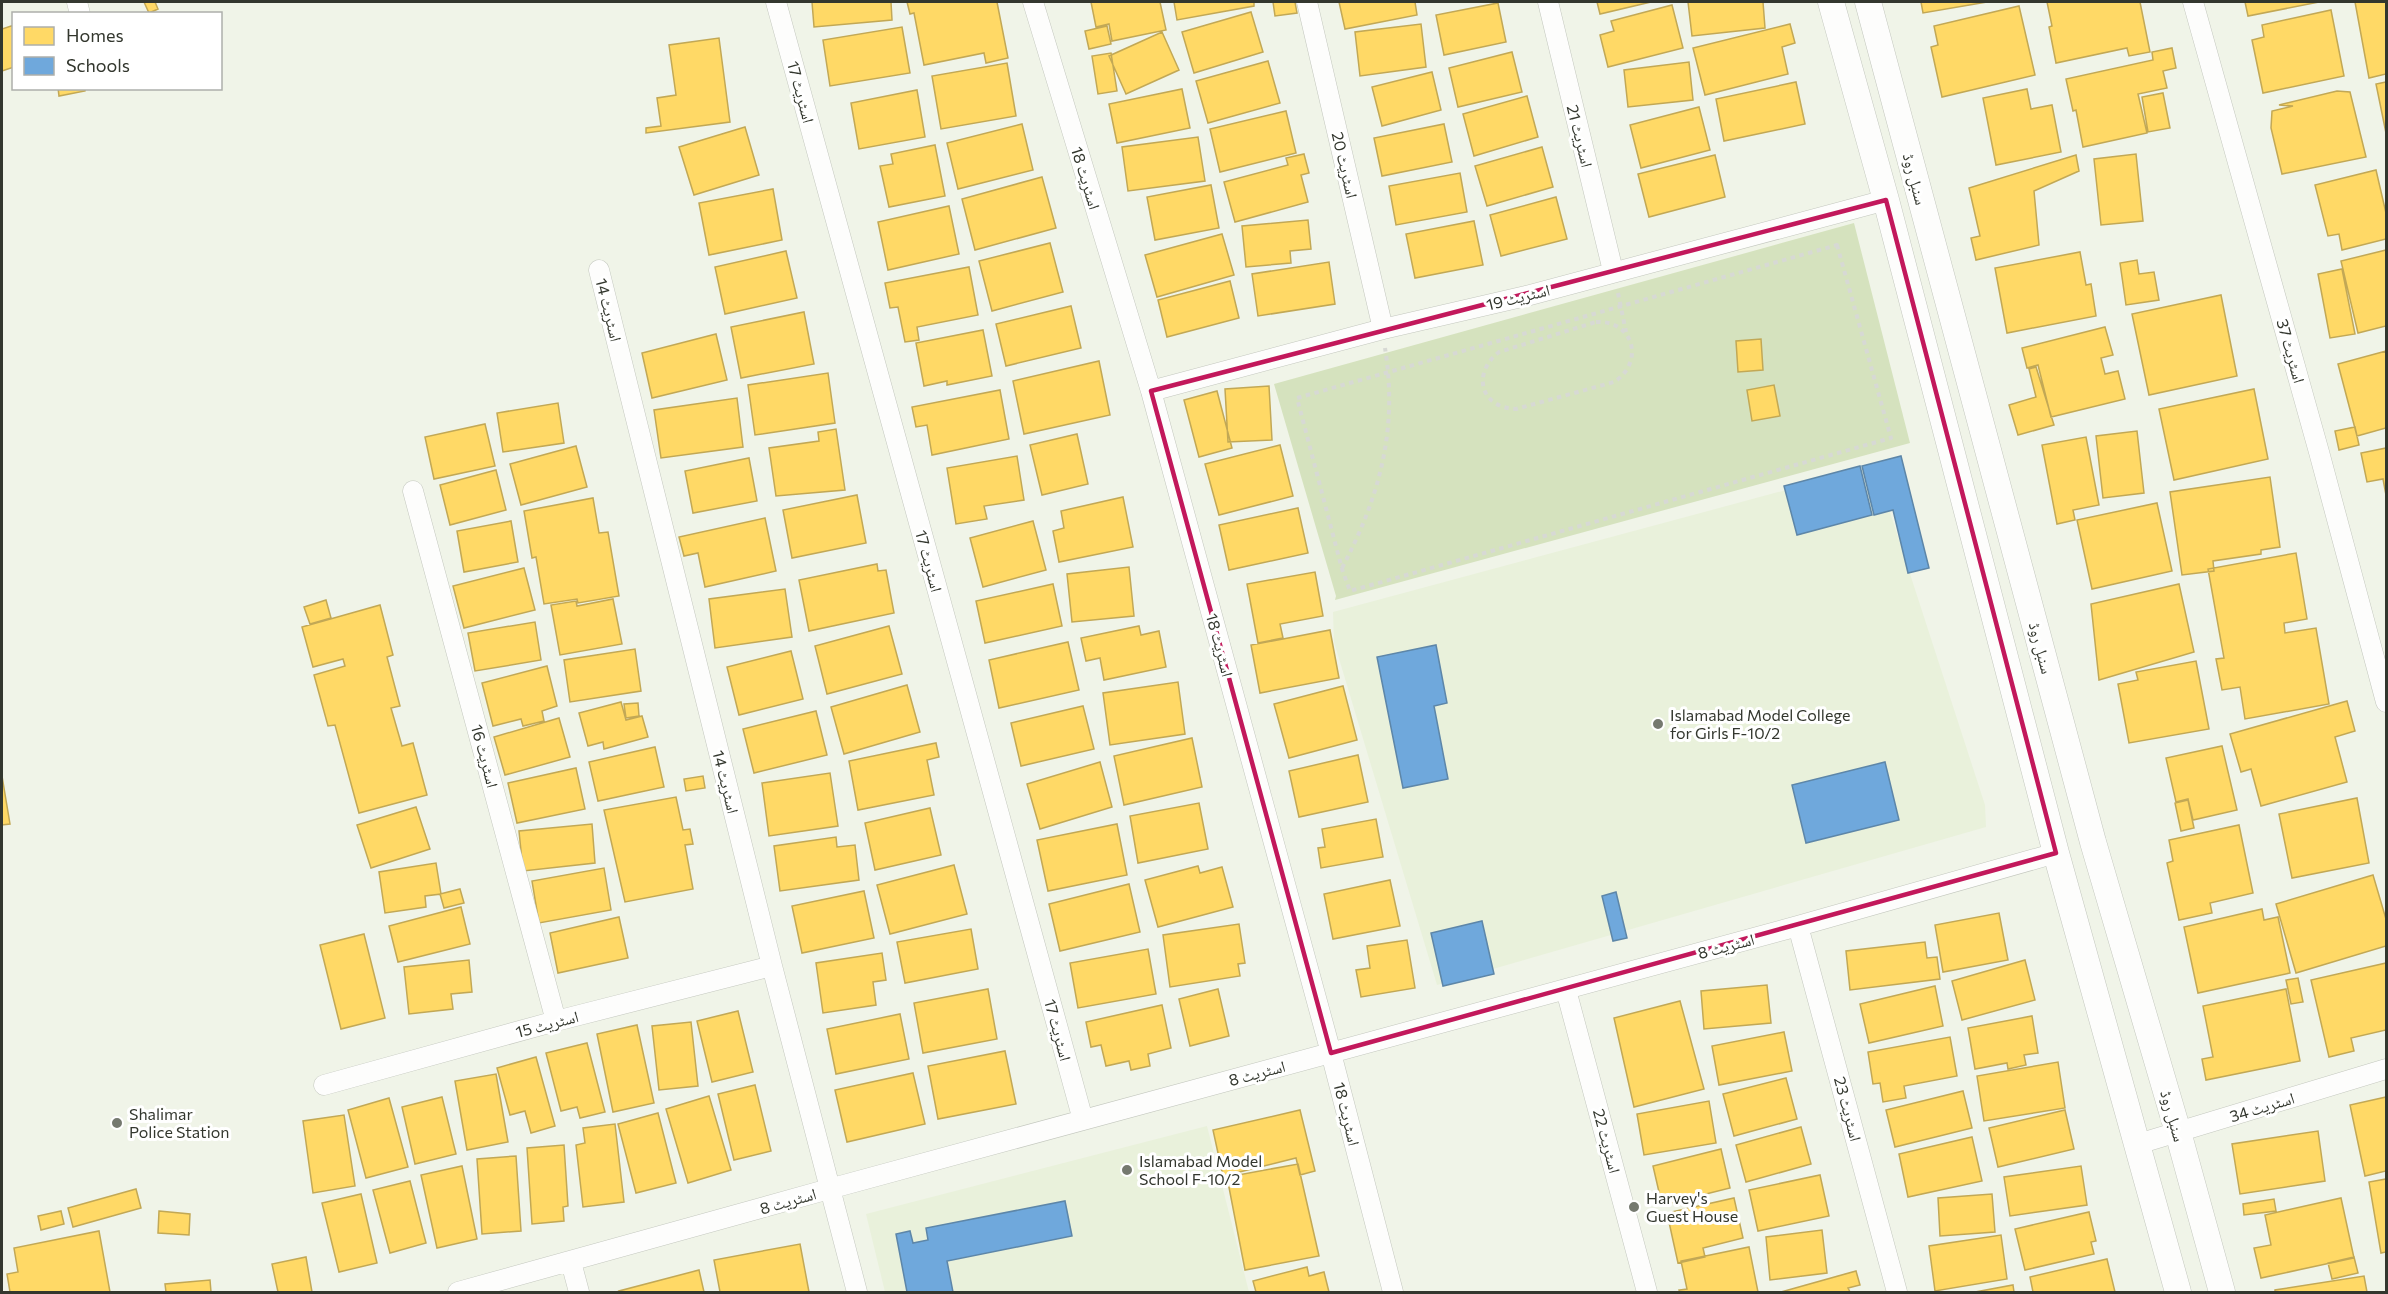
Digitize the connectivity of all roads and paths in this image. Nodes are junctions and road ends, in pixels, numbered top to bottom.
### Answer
1 (776, 2) edge
2 (1033, 2) edge
3 (1307, 2) edge
4 (1548, 2) edge
5 (1832, 2) edge
6 (1868, 2) edge
7 (2193, 2) edge
8 (1886, 200) junction
9 (598, 270) dead end
10 (1613, 272) junction
11 (1621, 306) junction
12 (1952, 313) junction
13 (1918, 323) junction
14 (1383, 329) junction
15 (1626, 333) junction
16 (1389, 370) junction
17 (1151, 391) junction
18 (413, 491) dead end
19 (1342, 568) junction
20 (2386, 702) edge
21 (2056, 853) junction
22 (1798, 926) junction
23 (772, 966) junction
24 (1566, 990) junction
25 (556, 1021) junction
26 (1331, 1053) junction
27 (2386, 1069) edge
28 (324, 1085) dead end
29 (1083, 1120) junction
30 (2178, 1132) junction
31 (2138, 1144) junction
32 (829, 1189) junction
33 (571, 1262) junction
34 (458, 1293) edge
35 (579, 1293) edge
36 (857, 1293) edge
37 (1393, 1293) edge
38 (1647, 1293) edge
39 (1897, 1293) edge
40 (2178, 1293) edge
41 (2222, 1293) edge

1 - 29 street, اسٹریٹ 17
2 - 17 street, اسٹریٹ 18
3 - 14 street, اسٹریٹ 20
4 - 10 street, اسٹریٹ 21
5 - 8 street, سنبل روڈ
6 - 12 street, سنبل روڈ
7 - 20 street, اسٹریٹ 37
8 - 10 street, اسٹریٹ 19
8 - 13 street, سنبل روڈ
9 - 23 street, اسٹریٹ 14
10 - 11 path
10 - 14 street, اسٹریٹ 19
11 - 15 path
11 - 16 path
11 - 19 path
12 - 13 street
12 - 30 street, سنبل روڈ
13 - 21 street, سنبل روڈ
14 - 16 path
14 - 17 street, اسٹریٹ 19
15 - 15 path
16 - 19 path
16 - 19 path
17 - 26 street, اسٹریٹ 18
18 - 25 street, اسٹریٹ 16
21 - 22 street, اسٹریٹ 8
21 - 31 street, سنبل روڈ
22 - 24 street, اسٹریٹ 8
22 - 39 street, اسٹریٹ 23
23 - 25 street, اسٹریٹ 15
23 - 32 street, اسٹریٹ 14
24 - 26 street, اسٹریٹ 8
24 - 38 street, اسٹریٹ 22
25 - 28 street, اسٹریٹ 15
26 - 29 street, اسٹریٹ 8
26 - 37 street, اسٹریٹ 18
27 - 30 street, اسٹریٹ 34
29 - 32 street, اسٹریٹ 8
30 - 31 street, اسٹریٹ 34
30 - 41 street, سنبل روڈ
31 - 40 street, سنبل روڈ
32 - 33 street, اسٹریٹ 8
32 - 36 street, اسٹریٹ 14
33 - 34 street, اسٹریٹ 8
33 - 35 street

